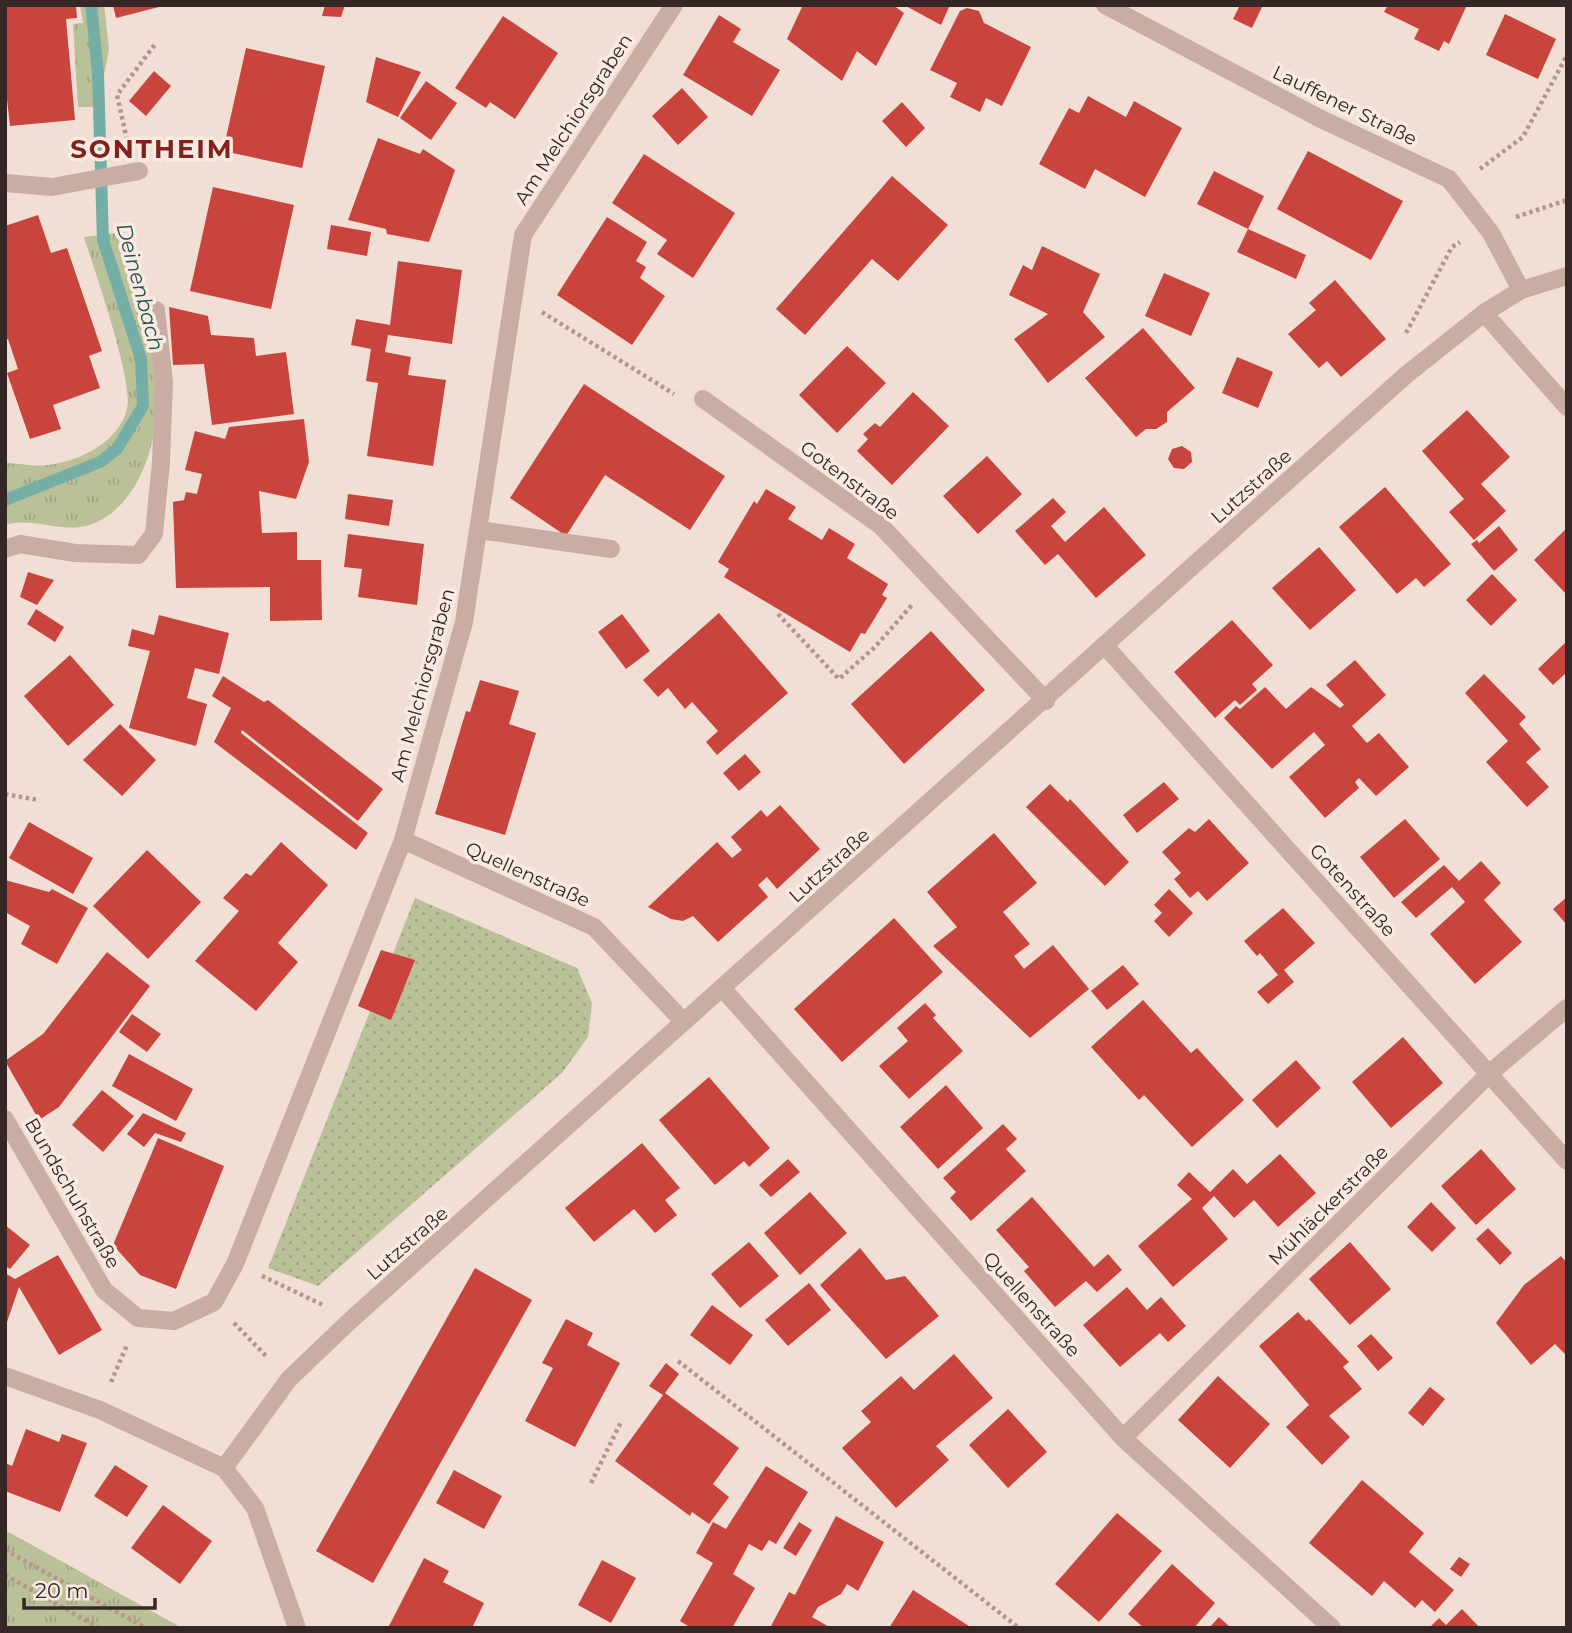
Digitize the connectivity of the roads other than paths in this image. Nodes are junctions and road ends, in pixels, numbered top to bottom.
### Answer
1 (674, 5) edge
2 (1105, 5) edge
3 (137, 172) road end
4 (5, 183) edge
5 (1567, 276) edge
6 (1521, 290) junction
7 (156, 310) dead end
8 (1484, 313) junction
9 (703, 399) road end
10 (1567, 407) edge
11 (480, 530) junction
12 (5, 549) edge
13 (611, 549) dead end
14 (1106, 647) junction
15 (1046, 701) junction
16 (402, 840) junction
17 (722, 988) junction
18 (1567, 1008) edge
19 (683, 1021) junction
20 (1490, 1073) junction
21 (5, 1119) edge
22 (1567, 1161) edge
23 (214, 1302) joint
24 (5, 1376) edge
25 (1124, 1438) junction
26 (224, 1468) junction
27 (297, 1628) edge
28 (1332, 1628) edge

1 - 11 street, Am Melchiorsgraben
2 - 6 street, Lauffener Straße
3 - 4 street
5 - 6 street
6 - 8 street
7 - 12 street
8 - 10 street
8 - 14 street, Lutzstraße
9 - 15 street, Gotenstraße
11 - 13 street
11 - 16 street, Am Melchiorsgraben
14 - 15 street, Lutzstraße
14 - 20 street, Gotenstraße
15 - 17 street, Lutzstraße
16 - 19 street, Quellenstraße
16 - 23 street, Am Melchiorsgraben
17 - 19 street, Lutzstraße
17 - 25 street, Quellenstraße
18 - 20 street, Mühläckerstraße
19 - 26 street, Lutzstraße
20 - 22 street, Gotenstraße
20 - 25 street, Mühläckerstraße
21 - 23 street, Bundschuhstraße
24 - 26 street
25 - 28 street, Quellenstraße
26 - 27 street

